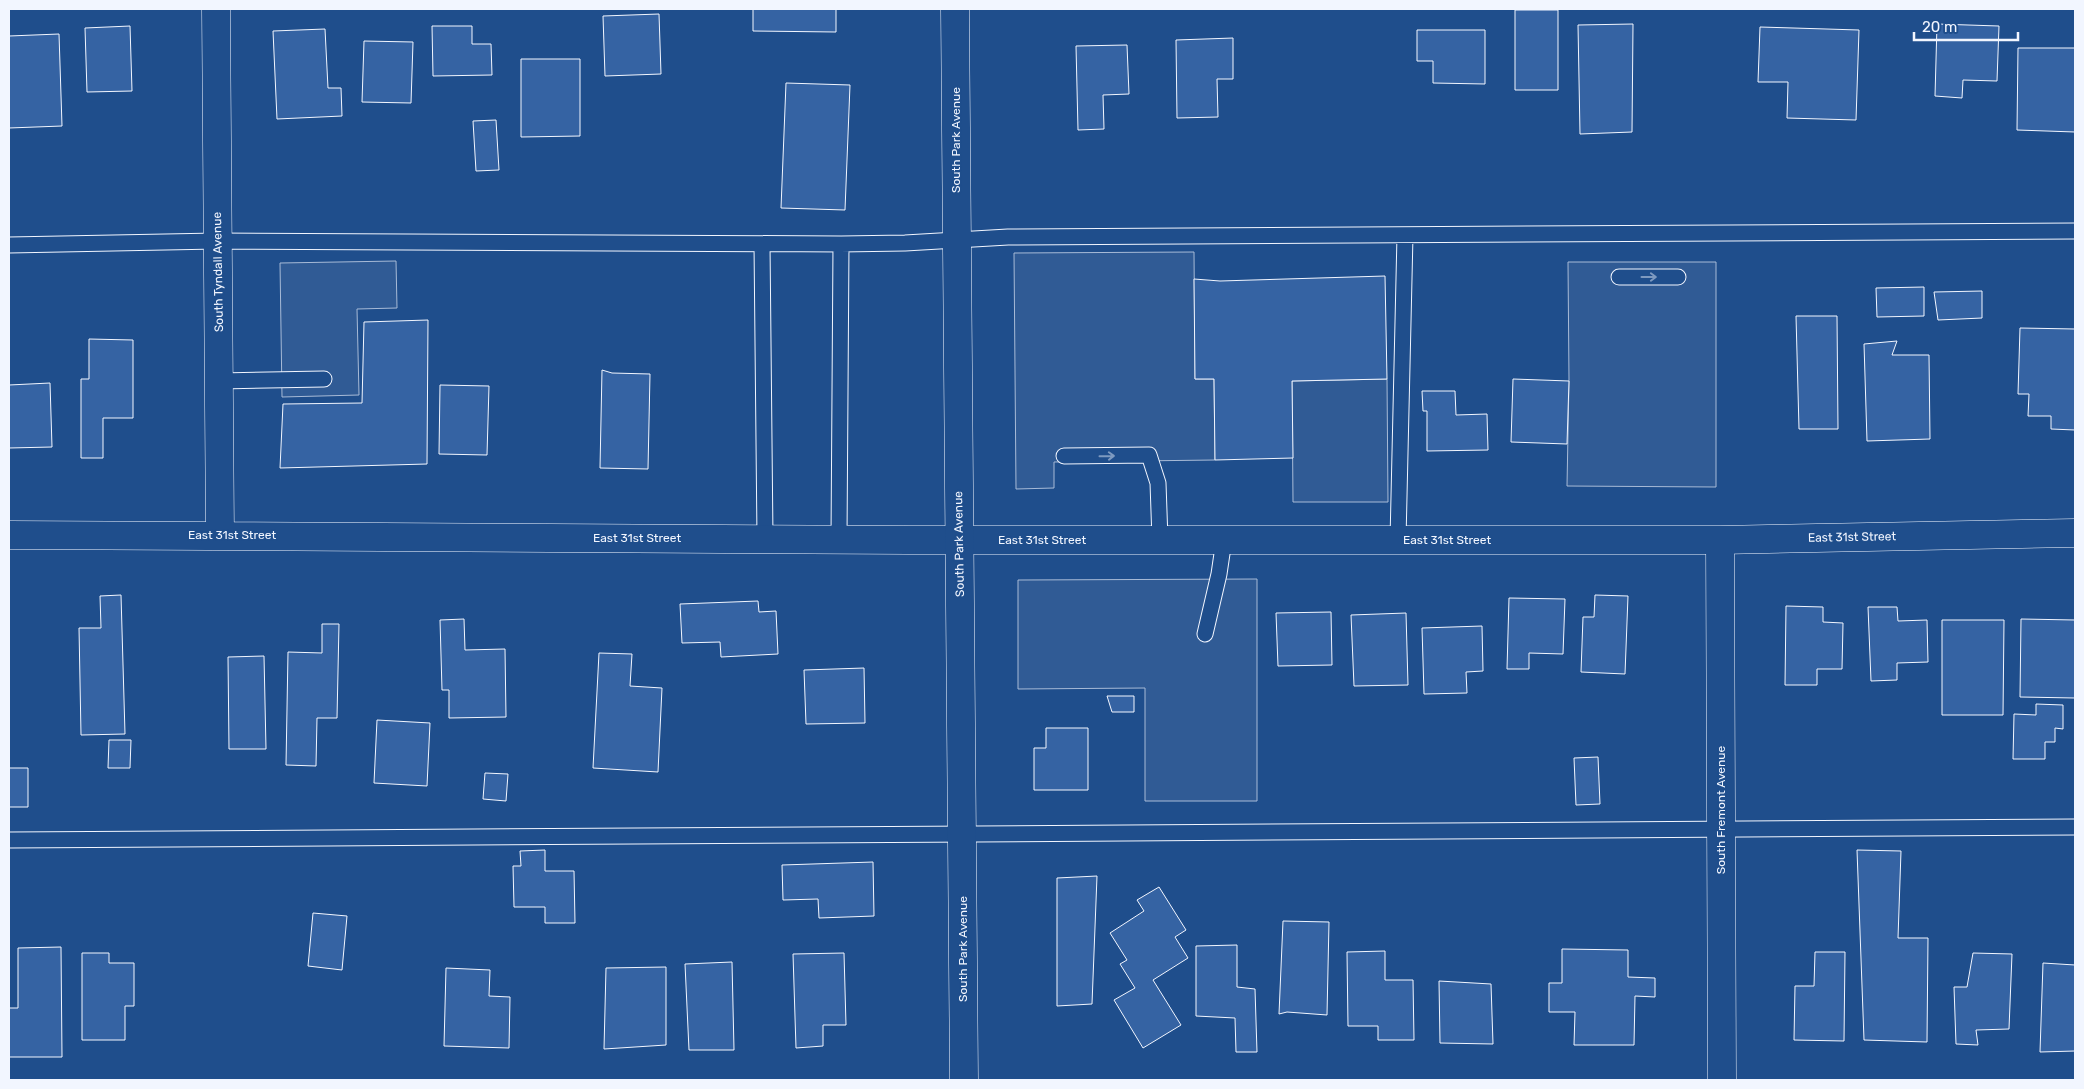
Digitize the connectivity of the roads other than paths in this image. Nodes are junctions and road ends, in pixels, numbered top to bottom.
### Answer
1 (216, 9) edge
2 (955, 9) edge
3 (2075, 232) edge
4 (1405, 235) junction
5 (957, 240) junction
6 (217, 241) junction
7 (762, 244) junction
8 (841, 244) junction
9 (9, 245) edge
10 (1619, 277) dead end
11 (1678, 277) dead end
12 (324, 379) dead end
13 (219, 381) junction
14 (1064, 456) dead end
15 (2075, 533) edge
16 (9, 535) edge
17 (220, 535) junction
18 (764, 539) junction
19 (839, 539) junction
20 (959, 540) junction
21 (1160, 540) junction
22 (1224, 540) junction
23 (1398, 540) junction
24 (1720, 540) junction
25 (1205, 634) dead end
26 (2075, 827) edge
27 (1721, 829) junction
28 (962, 834) junction
29 (9, 840) edge
30 (964, 1080) edge
31 (1722, 1080) edge

1 - 6 street, South Tyndall Avenue
2 - 5 street, South Park Avenue
3 - 4 lane
4 - 5 lane
4 - 23 lane
5 - 8 lane
5 - 20 street, South Park Avenue
6 - 7 lane
6 - 9 lane
6 - 13 street, South Tyndall Avenue
7 - 8 lane
7 - 18 lane
8 - 19 lane
10 -> 11 lane
12 - 13 lane
13 - 17 street, South Tyndall Avenue
14 -> 21 lane
15 - 24 street, East 31st Street
16 - 17 street, East 31st Street
17 - 18 street, East 31st Street
18 - 19 street, East 31st Street
19 - 20 street, East 31st Street
20 - 21 street, East 31st Street
20 - 28 street, South Park Avenue
21 - 22 street, East 31st Street
22 - 23 street, East 31st Street
22 - 25 lane
23 - 24 street, East 31st Street
24 - 27 street, South Fremont Avenue
26 - 27 lane
27 - 28 lane
27 - 31 street, South Fremont Avenue
28 - 29 lane
28 - 30 street, South Park Avenue

